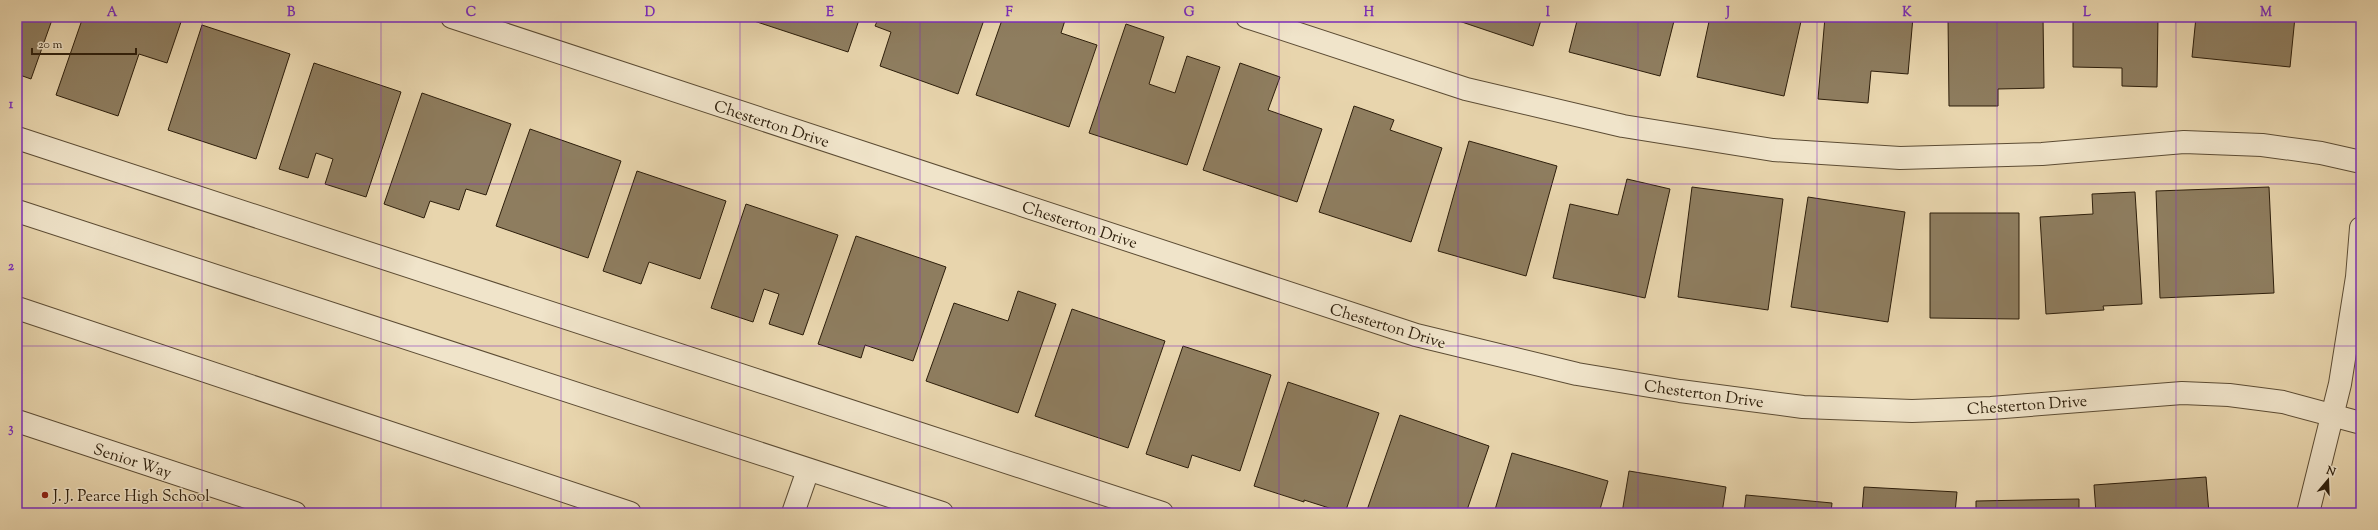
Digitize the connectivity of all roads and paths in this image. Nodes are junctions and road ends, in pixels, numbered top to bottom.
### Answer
1 (452, 17) edge
2 (1247, 17) edge
3 (17, 138) edge
4 (2361, 162) edge
5 (17, 211) edge
6 (2361, 228) edge
7 (17, 308) edge
8 (2334, 414) junction
9 (17, 421) edge
10 (2361, 423) edge
11 (808, 470) junction
12 (295, 513) edge
13 (630, 513) edge
14 (793, 513) edge
15 (942, 513) edge
16 (1162, 513) edge
17 (2308, 513) edge

1 - 8 street, Chesterton Drive
2 - 4 street
3 - 16 street
5 - 11 street
6 - 8 street
7 - 13 street
8 - 10 street, Chesterton Drive
8 - 17 street
9 - 12 street, Senior Way
11 - 14 street
11 - 15 street

